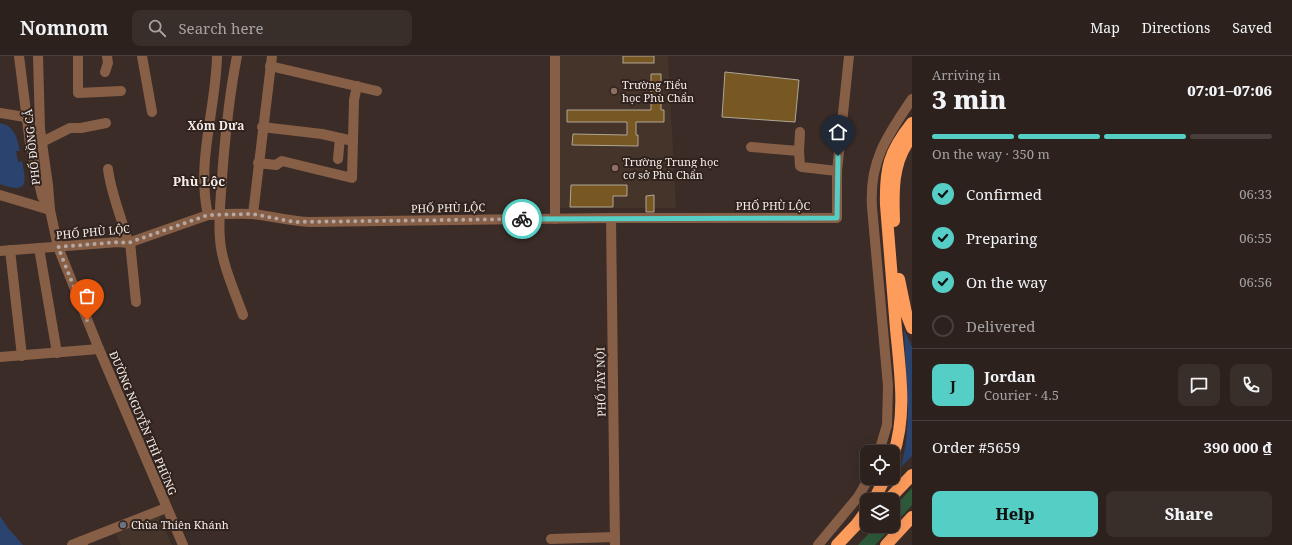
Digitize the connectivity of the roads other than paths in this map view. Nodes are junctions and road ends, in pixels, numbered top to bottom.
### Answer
1 (19, 56) edge
2 (38, 56) edge
3 (78, 56) edge
4 (107, 56) edge
5 (142, 56) edge
6 (218, 56) edge
7 (237, 56) edge
8 (555, 56) edge
9 (849, 56) edge
10 (271, 61) edge
11 (105, 72) dead end
12 (357, 86) junction
13 (121, 91) dead end
14 (377, 91) dead end
15 (912, 99) edge
16 (152, 112) dead end
17 (0, 113) edge
18 (26, 118) junction
19 (39, 119) junction
20 (106, 123) dead end
21 (912, 123) edge
22 (262, 127) junction
23 (800, 132) dead end
24 (912, 137) edge
25 (340, 138) junction
26 (353, 140) junction
27 (42, 142) junction
28 (751, 147) dead end
29 (799, 151) junction
30 (338, 159) dead end
31 (258, 162) junction
32 (108, 169) dead end
33 (837, 171) junction
34 (0, 195) edge
35 (50, 210) junction
36 (220, 214) junction
37 (253, 214) junction
38 (208, 215) junction
39 (611, 218) junction
40 (555, 219) junction
41 (129, 242) junction
42 (58, 247) junction
43 (39, 248) junction
44 (5, 251) edge
45 (136, 302) dead end
46 (243, 315) dead end
47 (912, 328) edge
48 (99, 349) junction
49 (57, 353) junction
50 (22, 356) junction
51 (0, 357) edge
52 (881, 445) edge
53 (896, 445) edge
54 (912, 475) edge
55 (865, 485) edge
56 (895, 493) edge
57 (166, 508) junction
58 (912, 518) edge
59 (860, 520) edge
60 (860, 530) edge
61 (551, 539) dead end
62 (615, 541) edge
63 (82, 543) edge
64 (72, 545) edge
65 (183, 545) edge
66 (818, 545) edge
67 (837, 545) edge
68 (846, 545) edge
69 (886, 545) edge

1 - 18 street, ĐƯỜNG NGUYỄN THÌ PHÙNG
2 - 19 street, PHỐ ĐỒNG CẢ
3 - 13 street
4 - 11 street
5 - 16 street
6 - 38 street
7 - 36 street
8 - 40 street
9 - 33 street, PHỐ PHÙ LỘC
10 - 12 street
10 - 22 street
12 - 14 street
12 - 26 street
15 - 52 street
17 - 18 street
18 - 19 street
18 - 35 street, ĐƯỜNG NGUYỄN THÌ PHÙNG
19 - 27 street, PHỐ ĐỒNG CẢ
20 - 27 street
21 - 53 highway
22 - 25 street
22 - 31 street
23 - 29 street
24 - 47 highway
25 - 26 street
25 - 30 street
26 - 31 street
27 - 35 street, PHỐ ĐỒNG CẢ
28 - 29 street
29 - 33 street
31 - 37 street
32 - 41 street
33 - 39 street, PHỐ PHÙ LỘC
34 - 35 street
35 - 42 street, ĐƯỜNG NGUYỄN THÌ PHÙNG
36 - 37 street, PHỐ PHÙ LỘC
36 - 38 street, PHỐ PHÙ LỘC
36 - 46 street
37 - 40 street, PHỐ PHÙ LỘC
38 - 41 street, PHỐ PHÙ LỘC
39 - 40 street, PHỐ PHÙ LỘC
39 - 62 street, PHỐ TÂY NỘI
41 - 42 street, PHỐ PHÙ LỘC
41 - 45 street
42 - 43 street, PHỐ PHÙ LỘC
42 - 48 street, ĐƯỜNG NGUYỄN THÌ PHÙNG
43 - 44 street, PHỐ PHÙ LỘC
43 - 49 street
44 - 50 street
48 - 49 street
48 - 57 street, ĐƯỜNG NGUYỄN THÌ PHÙNG
49 - 50 street
50 - 51 street
54 - 56 highway
55 - 66 street
57 - 63 street
57 - 65 street, ĐƯỜNG NGUYỄN THÌ PHÙNG
58 - 69 highway
59 - 67 highway
60 - 68 highway
61 - 62 street
63 - 64 street

